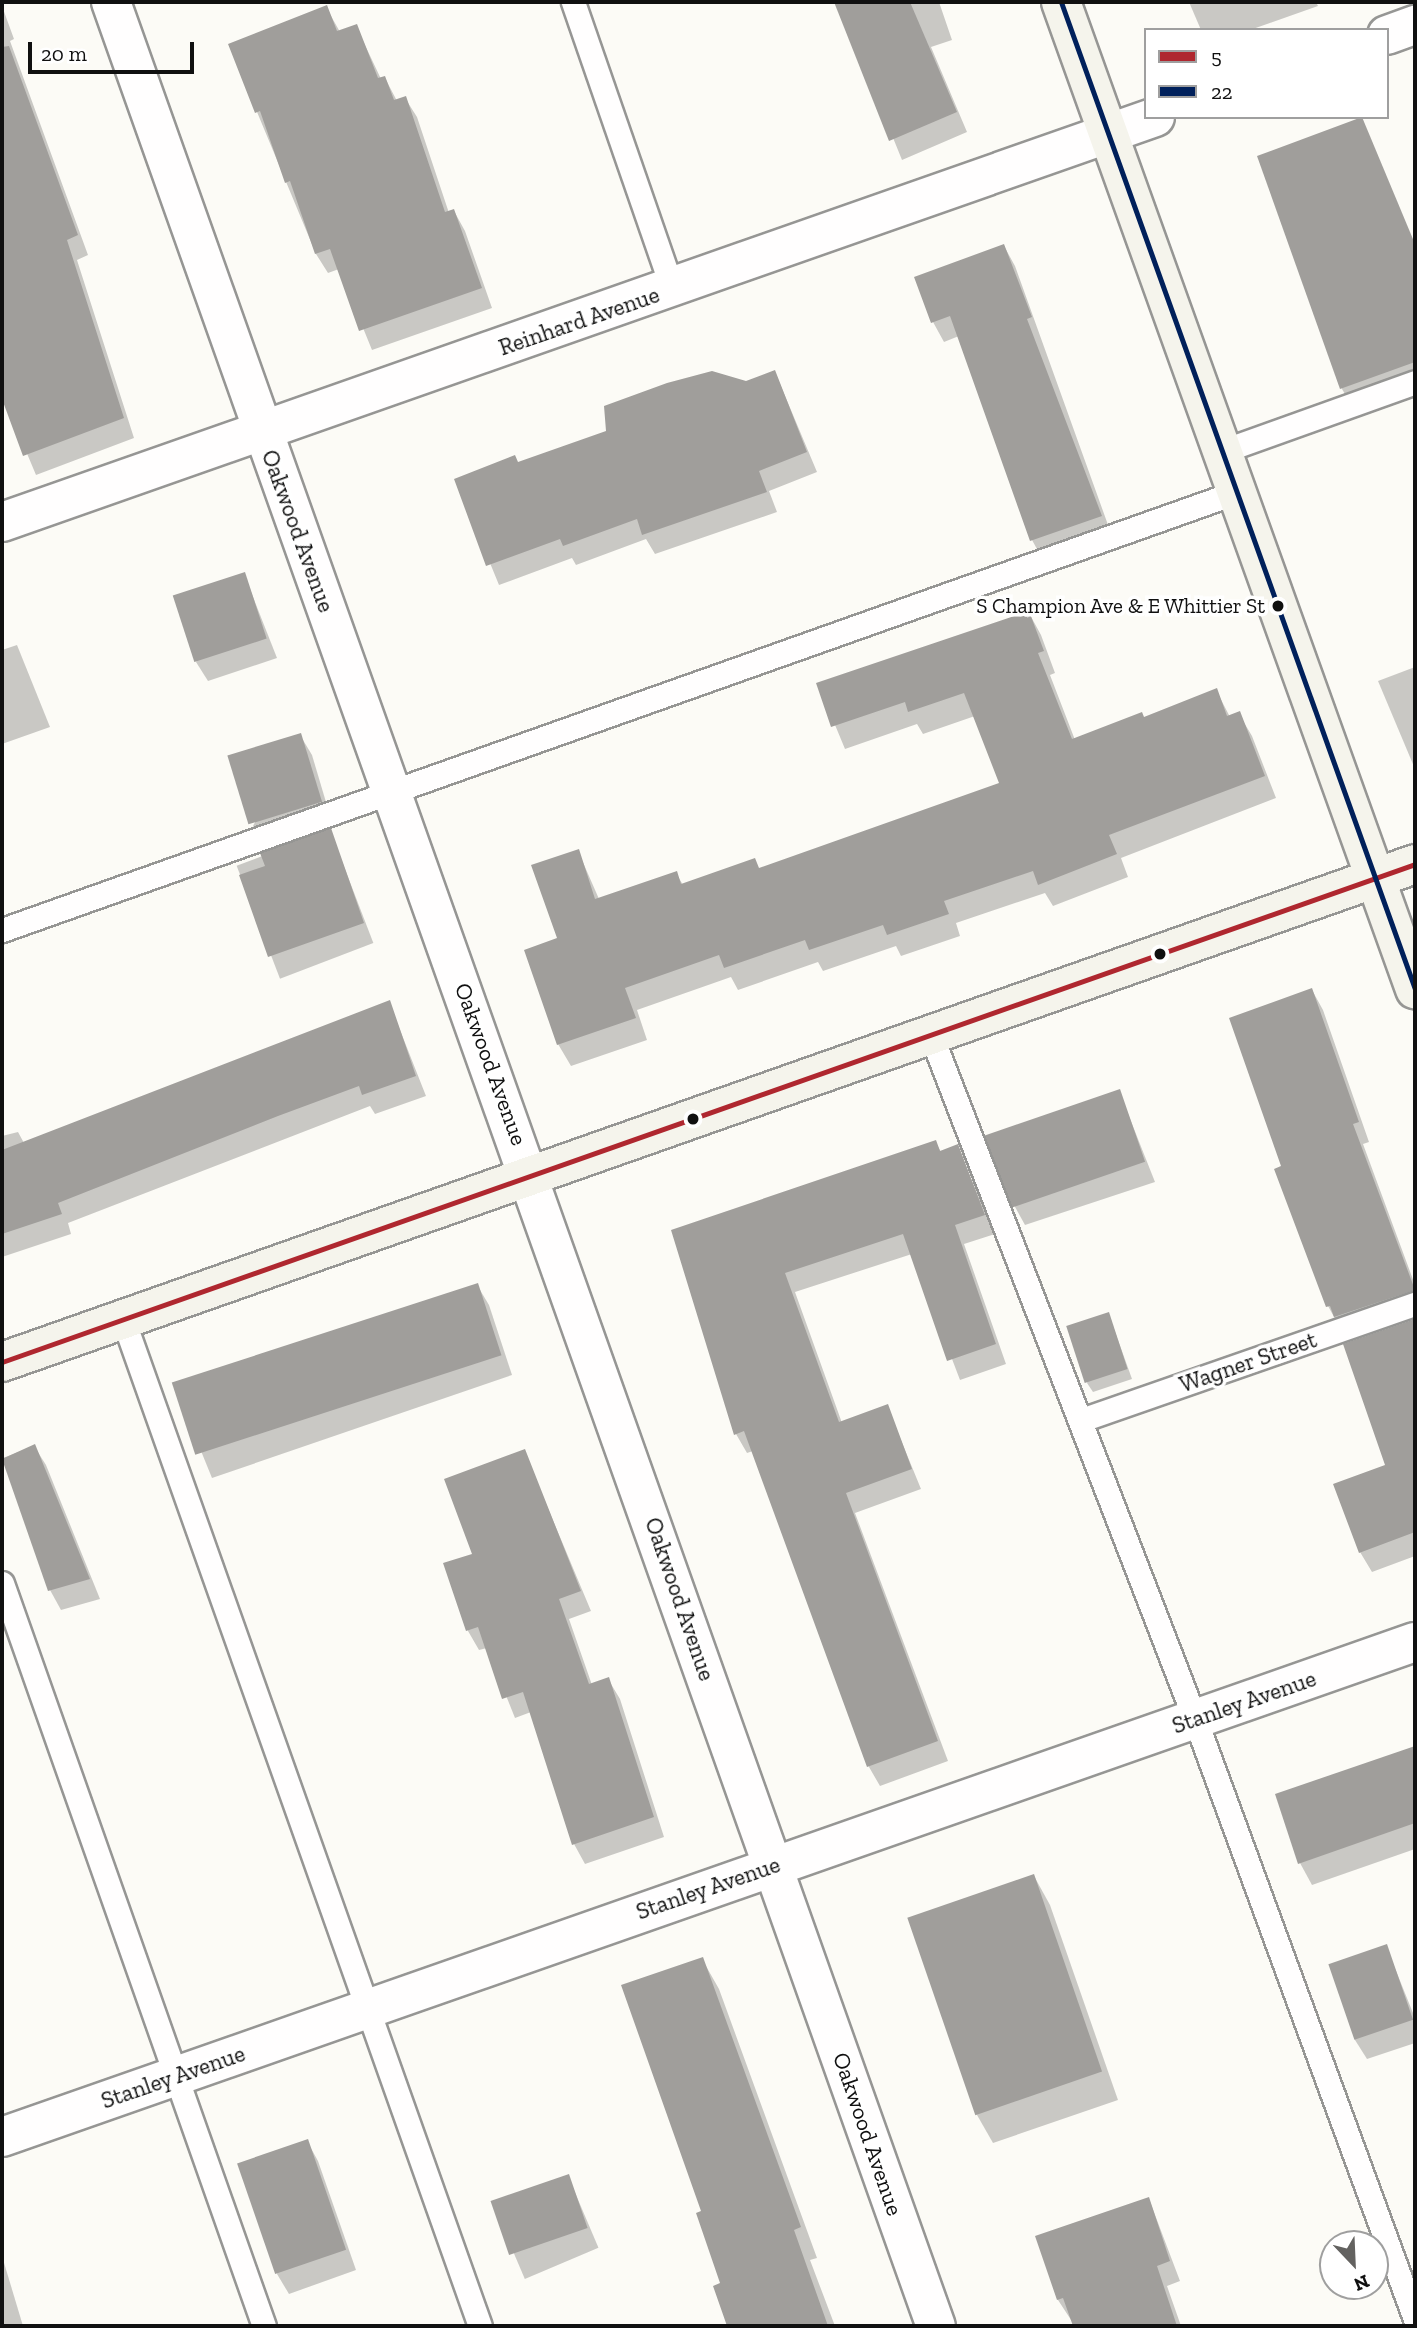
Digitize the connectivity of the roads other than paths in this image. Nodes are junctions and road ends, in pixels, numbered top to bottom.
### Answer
1 (111, 2) edge
2 (573, 2) edge
3 (1060, 2) edge
4 (1415, 25) edge
5 (1389, 34) edge
6 (1149, 119) edge
7 (1107, 134) junction
8 (672, 288) junction
9 (1415, 382) edge
10 (262, 431) junction
11 (1220, 452) junction
12 (1234, 494) junction
13 (2, 522) edge
14 (392, 789) junction
15 (1415, 864) edge
16 (1375, 878) junction
17 (2, 930) edge
18 (1415, 989) edge
19 (931, 1035) junction
20 (531, 1176) junction
21 (1415, 1304) edge
22 (123, 1319) junction
23 (2, 1362) edge
24 (1081, 1420) junction
25 (2, 1583) edge
26 (1415, 1642) edge
27 (1195, 1719) junction
28 (773, 1865) junction
29 (367, 2009) junction
30 (176, 2076) junction
31 (2, 2137) edge
32 (1415, 2319) edge
33 (264, 2326) edge
34 (480, 2326) edge
35 (936, 2326) edge

1 - 10 street, Oakwood Avenue
2 - 8 lane
3 - 7 street
4 - 5 street
6 - 7 street, Reinhard Avenue
7 - 8 street, Reinhard Avenue
7 - 11 street
8 - 10 street, Reinhard Avenue
9 - 11 lane
10 - 13 street, Reinhard Avenue
10 - 14 street, Oakwood Avenue
11 - 12 street
12 - 14 lane
12 - 16 street
14 - 17 lane
14 - 20 street, Oakwood Avenue
15 - 16 street
16 - 18 street
16 - 19 street
19 - 20 street
19 - 24 lane
20 - 22 street
20 - 28 street, Oakwood Avenue
21 - 24 lane, Wagner Street
22 - 23 street
22 - 29 lane
24 - 27 lane
25 - 30 lane
26 - 27 street, Stanley Avenue
27 - 28 street, Stanley Avenue
27 - 32 lane
28 - 29 street, Stanley Avenue
28 - 35 street, Oakwood Avenue
29 - 30 street, Stanley Avenue
29 - 34 lane
30 - 31 street, Stanley Avenue
30 - 33 lane

